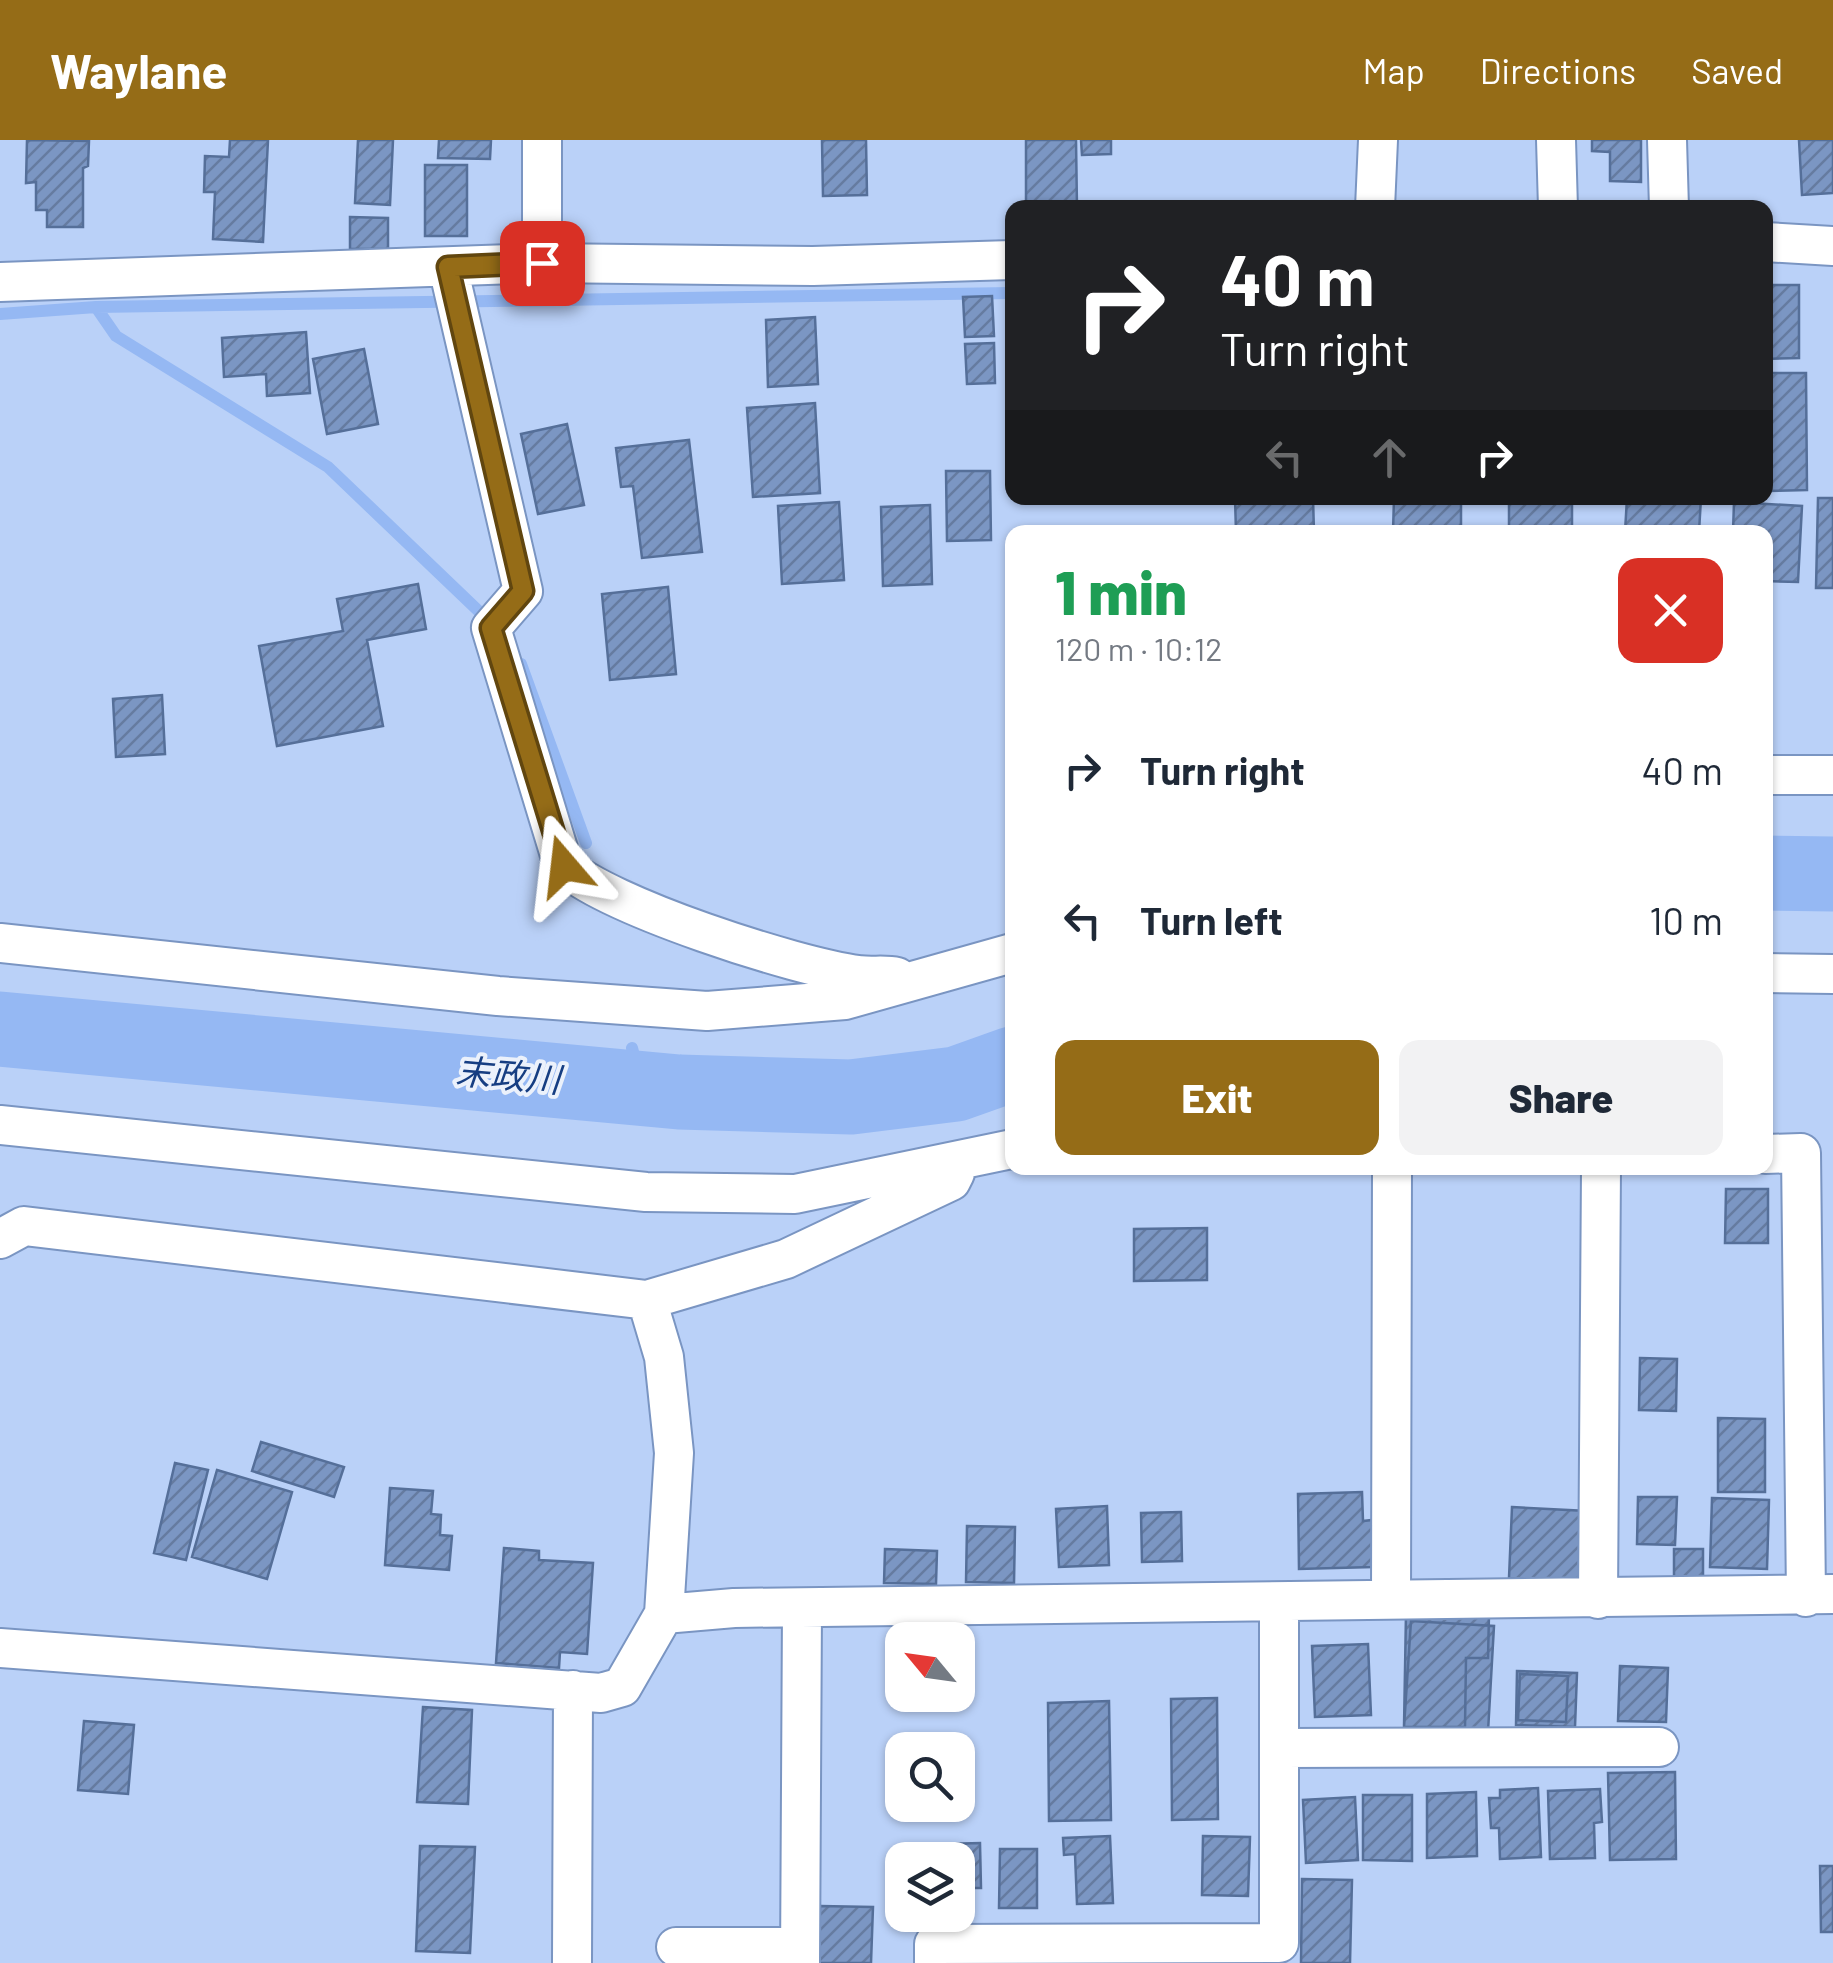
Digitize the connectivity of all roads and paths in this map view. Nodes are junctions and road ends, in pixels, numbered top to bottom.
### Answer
1 (542, 140) edge
2 (1378, 140) edge
3 (1556, 140) edge
4 (1667, 140) edge
5 (1374, 200) edge
6 (1558, 200) edge
7 (1669, 200) edge
8 (1773, 242) edge
9 (1833, 246) edge
10 (1005, 260) edge
11 (542, 263) junction
12 (0, 282) edge
13 (453, 290) junction
14 (1773, 775) edge
15 (1833, 775) edge
16 (0, 943) edge
17 (1005, 954) edge
18 (1773, 972) edge
19 (1833, 974) edge
20 (920, 981) junction
21 (0, 1125) edge
22 (1005, 1151) edge
23 (1773, 1154) edge
24 (961, 1162) junction
25 (1392, 1175) edge
26 (1601, 1175) edge
27 (0, 1239) edge
28 (647, 1300) junction
29 (1819, 1596) edge
30 (1390, 1598) junction
31 (1598, 1599) junction
32 (1279, 1603) junction
33 (802, 1610) junction
34 (664, 1614) junction
35 (0, 1648) edge
36 (573, 1690) junction
37 (1659, 1747) dead end
38 (1280, 1748) junction
39 (676, 1947) dead end
40 (800, 1955) edge
41 (572, 1963) edge
42 (934, 1963) edge

1 - 11 street
2 - 5 street
3 - 6 street
4 - 7 street
8 - 9 street
10 - 11 street
11 - 13 street
12 - 13 street
13 - 20 street
14 - 15 street
16 - 20 street
17 - 20 street
18 - 19 street
21 - 24 street
22 - 24 street
23 - 29 street
24 - 28 street
25 - 30 street
26 - 31 street
27 - 28 street
28 - 34 street
29 - 31 street
30 - 31 street
30 - 32 street
32 - 33 street
32 - 38 street
33 - 34 street
33 - 40 street
34 - 36 street
35 - 36 street
36 - 41 street
37 - 38 street
38 - 42 street
39 - 40 street

